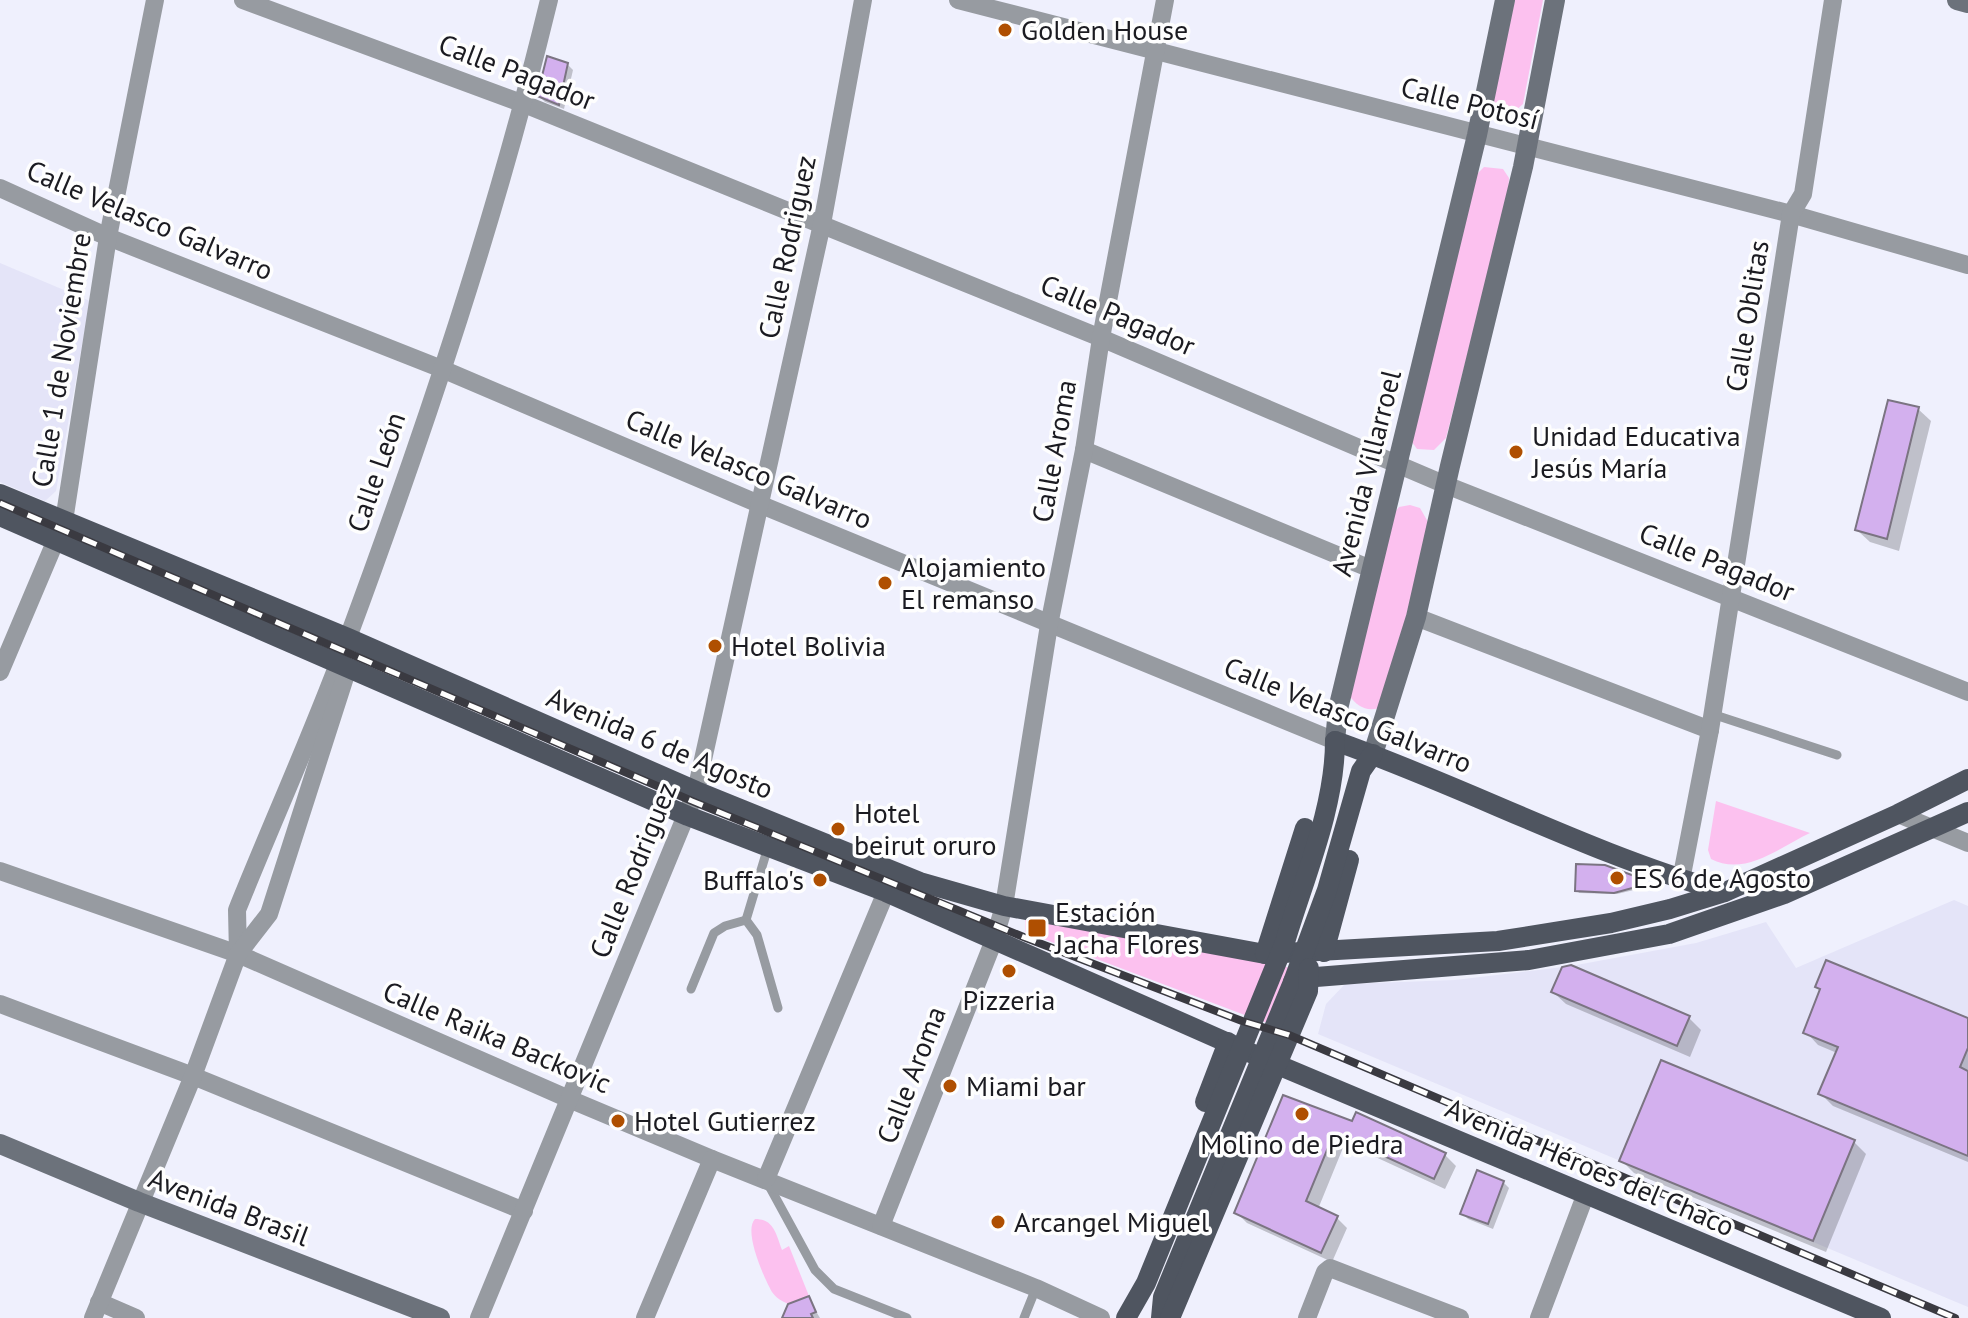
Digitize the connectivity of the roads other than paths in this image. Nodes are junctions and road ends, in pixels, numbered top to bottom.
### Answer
1 (155, 0) edge
2 (243, 0) edge
3 (549, 0) edge
4 (863, 0) edge
5 (958, 0) edge
6 (1165, 0) edge
7 (1505, 0) edge
8 (1555, 0) edge
9 (1833, 0) edge
10 (1957, 0) edge
11 (1968, 3) edge
12 (1157, 50) junction
13 (524, 104) junction
14 (1477, 135) junction
15 (1527, 147) junction
16 (0, 188) edge
17 (1791, 214) junction
18 (822, 224) junction
19 (108, 237) junction
20 (1968, 265) edge
21 (1101, 338) junction
22 (442, 369) junction
23 (1084, 450) junction
24 (1396, 464) junction
25 (1446, 485) junction
26 (0, 494) edge
27 (759, 504) junction
28 (0, 516) edge
29 (60, 530) junction
30 (1371, 569) junction
31 (1731, 598) junction
32 (1416, 617) junction
33 (1049, 625) junction
34 (348, 638) junction
35 (342, 666) junction
36 (0, 672) edge
37 (1968, 692) edge
38 (1711, 722) junction
39 (1335, 741) junction
40 (1373, 754) junction
41 (1837, 755) dead end
42 (1968, 779) edge
43 (696, 791) junction
44 (1968, 812) edge
45 (1898, 814) junction
46 (688, 816) junction
47 (1935, 829) junction
48 (1968, 843) edge
49 (768, 847) junction
50 (0, 871) edge
51 (1681, 880) junction
52 (886, 892) junction
53 (1725, 892) junction
54 (1004, 906) junction
55 (1736, 912) junction
56 (746, 920) junction
57 (994, 940) junction
58 (1324, 952) junction
59 (1297, 953) junction
60 (238, 954) junction
61 (1265, 954) junction
62 (1293, 982) junction
63 (691, 989) dead end
64 (0, 1004) edge
65 (778, 1008) dead end
66 (1228, 1042) junction
67 (1278, 1065) junction
68 (193, 1076) junction
69 (569, 1099) junction
70 (0, 1144) edge
71 (712, 1159) junction
72 (766, 1179) junction
73 (1585, 1196) junction
74 (139, 1202) junction
75 (524, 1211) junction
76 (881, 1226) junction
77 (1036, 1288) junction
78 (96, 1310) edge
79 (136, 1318) edge
80 (440, 1318) edge
81 (479, 1318) edge
82 (645, 1318) edge
83 (907, 1318) edge
84 (1024, 1318) edge
85 (1101, 1318) edge
86 (1125, 1318) edge
87 (1161, 1318) edge
88 (1170, 1318) edge
89 (1307, 1318) edge
90 (1460, 1318) edge
91 (1539, 1318) edge
92 (1881, 1318) edge

1 - 19 street, Calle 1 de Noviembre
2 - 13 street, Calle Pagador
3 - 13 street, Calle León
4 - 18 street, Calle Rodriguez
5 - 12 street, Calle Potosí
6 - 12 street, Calle Aroma
7 - 14 main road, Avenida Villarroel
8 - 15 main road
9 - 17 street, Calle Oblitas
10 - 11 main road
12 - 14 street, Calle Potosí
12 - 21 street, Calle Aroma
13 - 18 street, Calle Pagador
13 - 22 street, Calle León
14 - 15 street, Calle Potosí
14 - 24 main road, Avenida Villarroel
15 - 17 street, Calle Potosí
15 - 25 main road
16 - 19 street, Calle Velasco Galvarro
17 - 20 street, Calle Potosí
17 - 31 street, Calle Oblitas
18 - 21 street, Calle Pagador
18 - 27 street, Calle Rodriguez
19 - 22 street, Calle Velasco Galvarro
19 - 29 street, Calle 1 de Noviembre
21 - 23 street, Calle Aroma
21 - 24 street, Calle Pagador
22 - 27 street, Calle Velasco Galvarro
22 - 34 street, Calle León
23 - 30 street
23 - 33 street, Calle Aroma
24 - 25 street, Calle Pagador
24 - 30 main road, Avenida Villarroel
25 - 31 street, Calle Pagador
25 - 32 main road
26 - 29 main road, Avenida 6 de Agosto
27 - 33 street, Calle Velasco Galvarro
27 - 43 street, Calle Rodriguez
28 - 29 main road, Avenida 6 de Agosto
29 - 34 main road, Avenida 6 de Agosto
29 - 35 main road, Avenida 6 de Agosto
29 - 36 street, Calle 1 de Noviembre
30 - 39 main road, Avenida Villarroel
31 - 37 street, Calle Pagador
31 - 38 street, Calle Oblitas
32 - 38 street
32 - 40 main road
33 - 39 street, Calle Velasco Galvarro
33 - 54 street, Calle Aroma
34 - 35 street, Calle León
34 - 43 main road, Avenida 6 de Agosto
35 - 46 main road, Avenida 6 de Agosto
35 - 60 street, Calle León
35 - 60 street, Calle León
38 - 41 lane
38 - 51 street, Calle Oblitas
39 - 40 main road, Calle Velasco Galvarro
39 - 61 main road, Avenida Villarroel
39 - 86 main road
40 - 51 main road, Calle Velasco Galvarro
40 - 58 main road
40 - 62 main road
42 - 45 main road, Avenida 6 de Agosto
43 - 46 street, Calle Rodriguez
43 - 54 main road, Avenida 6 de Agosto
44 - 47 main road
45 - 47 street
45 - 53 main road, Avenida 6 de Agosto
46 - 49 main road, Avenida 6 de Agosto
46 - 69 street, Calle Rodriguez
47 - 48 street
47 - 55 main road
49 - 52 main road, Avenida 6 de Agosto
49 - 56 lane
50 - 60 street, Calle Raika Backovic
51 - 53 main road, Calle Velasco Galvarro
52 - 57 main road, Avenida 6 de Agosto
52 - 72 street
53 - 55 main road
53 - 58 main road, Avenida 6 de Agosto
54 - 57 street, Calle Aroma
54 - 61 main road, Avenida 6 de Agosto
55 - 62 main road
56 - 63 lane
56 - 65 lane
57 - 66 main road, Avenida 6 de Agosto
57 - 76 street, Calle Aroma
58 - 59 main road, Avenida 6 de Agosto
59 - 61 main road, Avenida 6 de Agosto
59 - 67 main road
60 - 68 street, Calle León
60 - 69 street, Calle Raika Backovic
62 - 87 main road
64 - 68 street
66 - 67 main road, Avenida 6 de Agosto
66 - 86 main road
67 - 73 main road, Avenida Héroes del Chaco
67 - 88 main road
68 - 74 street, Calle León
68 - 75 street
69 - 71 street, Calle Raika Backovic
69 - 75 street, Calle Rodriguez
70 - 74 main road, Avenida Brasil
71 - 72 street, Calle Raika Backovic
71 - 82 street
72 - 76 street, Calle Raika Backovic
72 - 83 lane
73 - 91 street
73 - 92 main road, Avenida Héroes del Chaco
74 - 78 street, Calle León
74 - 80 main road, Avenida Brasil
75 - 81 street, Calle Rodriguez
76 - 77 street, Calle Raika Backovic
77 - 84 lane
77 - 85 street, Calle Raika Backovic
78 - 79 street
89 - 90 street

